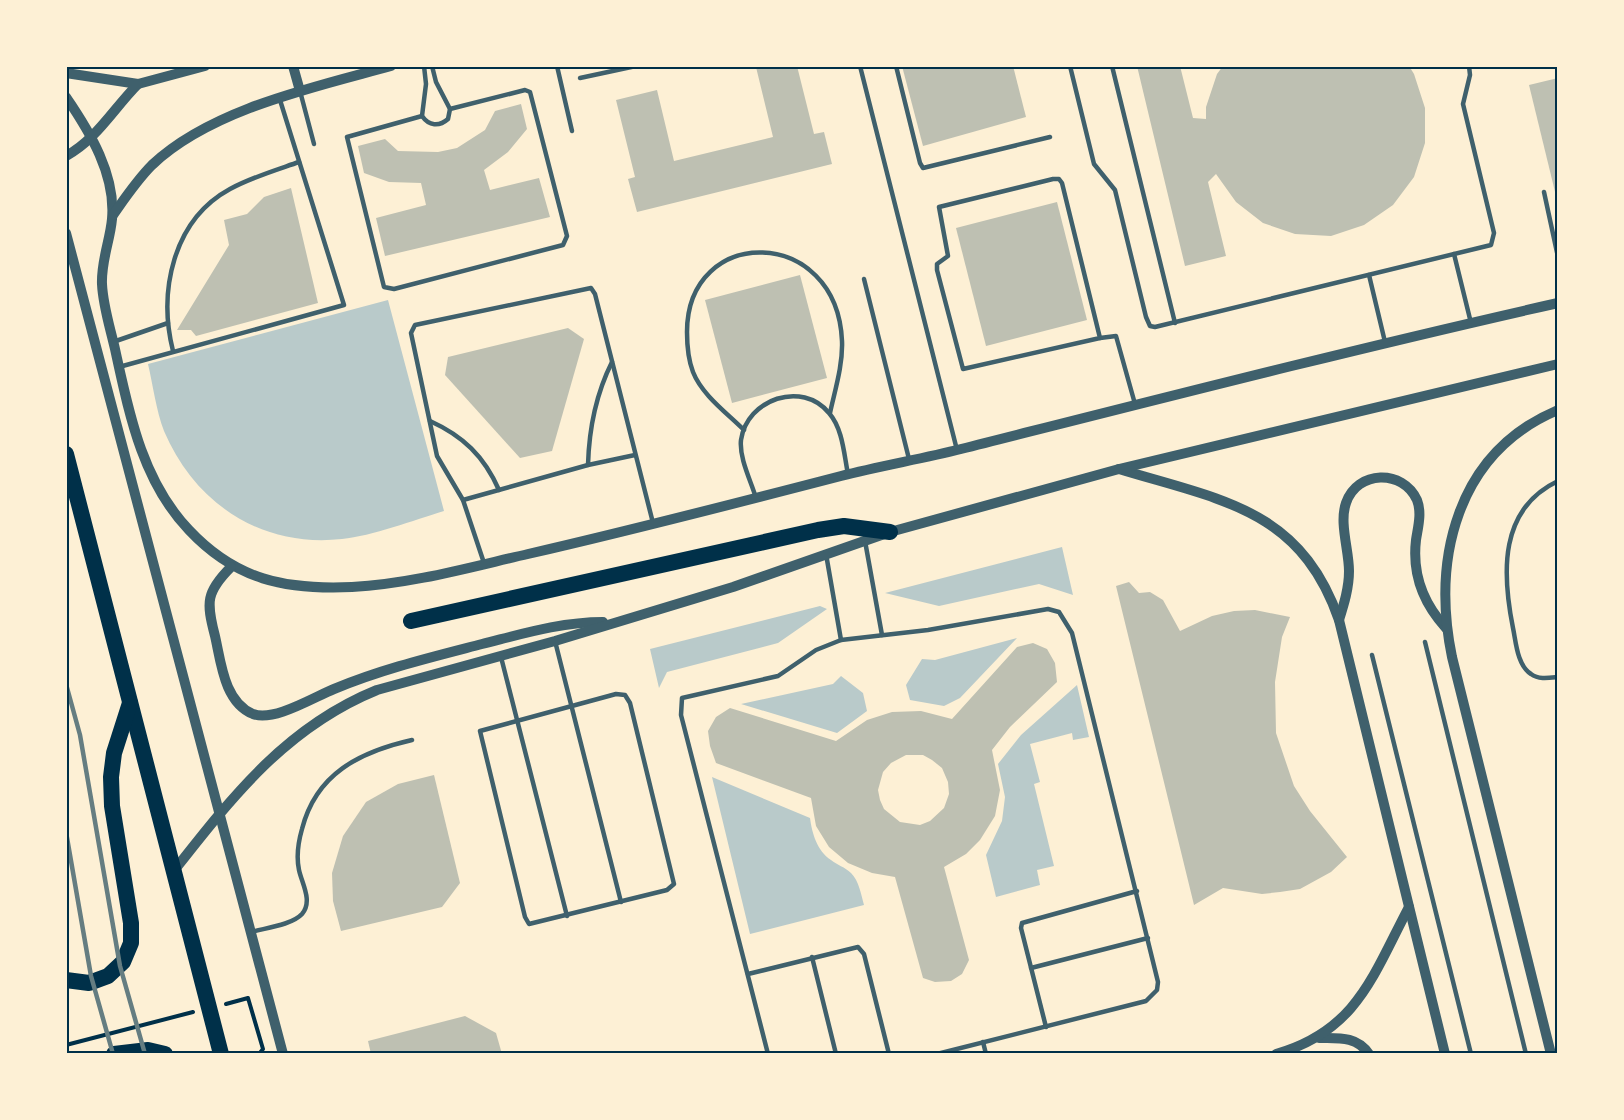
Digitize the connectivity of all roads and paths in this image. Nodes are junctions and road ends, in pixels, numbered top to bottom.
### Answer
1 (205, 66) edge
2 (293, 66) edge
3 (391, 66) edge
4 (424, 66) edge
5 (432, 66) edge
6 (557, 66) edge
7 (636, 66) edge
8 (860, 66) edge
9 (896, 66) edge
10 (1070, 66) edge
11 (1112, 66) edge
12 (1469, 66) edge
13 (66, 73) edge
14 (580, 78) dead end
15 (138, 84) junction
16 (300, 91) junction
17 (66, 98) edge
18 (279, 98) junction
19 (450, 109) junction
20 (422, 116) junction
21 (572, 131) dead end
22 (1050, 137) dead end
23 (91, 140) junction
24 (314, 144) dead end
25 (66, 156) edge
26 (299, 162) junction
27 (1544, 192) dead end
28 (112, 216) junction
29 (66, 233) edge
30 (1454, 254) junction
31 (1558, 257) edge
32 (1369, 275) junction
33 (864, 279) dead end
34 (1558, 303) edge
35 (168, 323) junction
36 (1175, 323) junction
37 (1471, 323) junction
38 (1100, 338) junction
39 (113, 342) junction
40 (1385, 342) junction
41 (173, 351) junction
42 (612, 362) junction
43 (1558, 364) edge
44 (119, 367) junction
45 (101, 373) junction
46 (1135, 404) junction
47 (1558, 410) edge
48 (830, 413) junction
49 (430, 421) junction
50 (744, 430) junction
51 (957, 450) junction
52 (66, 454) edge
53 (635, 454) junction
54 (909, 462) junction
55 (588, 465) junction
56 (1119, 469) junction
57 (848, 474) junction
58 (1558, 481) edge
59 (500, 490) junction
60 (757, 499) junction
61 (463, 500) junction
62 (653, 525) junction
63 (890, 532) junction
64 (865, 541) junction
65 (826, 554) junction
66 (484, 564) junction
67 (231, 567) junction
68 (1339, 620) junction
69 (411, 621) dead end
70 (609, 622) junction
71 (1446, 628) junction
72 (882, 635) junction
73 (841, 640) junction
74 (555, 641) junction
75 (1425, 642) dead end
76 (1372, 655) dead end
77 (501, 656) junction
78 (1558, 677) edge
79 (130, 703) junction
80 (571, 706) junction
81 (518, 719) junction
82 (412, 740) dead end
83 (219, 814) junction
84 (173, 872) junction
85 (1137, 891) junction
86 (621, 902) junction
87 (1409, 907) junction
88 (567, 916) junction
89 (251, 932) junction
90 (1148, 938) junction
91 (812, 957) junction
92 (1031, 968) junction
93 (748, 974) junction
94 (66, 980) edge
95 (214, 1007) dead end
96 (203, 1010) dead end
97 (1046, 1027) junction
98 (1317, 1038) junction
99 (1553, 1041) edge
100 (983, 1042) junction
101 (66, 1045) edge
102 (950, 1052) edge
103 (114, 1054) edge
104 (165, 1054) edge
105 (221, 1054) edge
106 (259, 1054) edge
107 (283, 1054) edge
108 (768, 1054) edge
109 (836, 1054) edge
110 (889, 1054) edge
111 (937, 1054) edge
112 (986, 1054) edge
113 (1276, 1054) edge
114 (1369, 1054) edge
115 (1445, 1054) edge
116 (1471, 1054) edge
117 (1526, 1054) edge
118 (1551, 1054) edge

1 - 15 street
2 - 16 street
3 - 16 street
4 - 20 lane
5 - 19 lane
6 - 21 lane
7 - 14 lane
8 - 51 lane
9 - 22 lane
10 - 36 lane
11 - 36 lane
12 - 30 lane
13 - 15 street
15 - 23 street
16 - 18 street
16 - 24 lane
17 - 23 street
18 - 26 lane
18 - 28 street
19 - 20 lane
19 - 20 lane
23 - 25 street
23 - 28 street
26 - 35 lane
26 - 41 lane
27 - 31 lane
28 - 39 street
29 - 45 street
30 - 32 lane
30 - 37 lane
32 - 36 lane
32 - 40 lane
33 - 54 lane
34 - 37 street
35 - 39 lane
35 - 41 lane
37 - 40 street
38 - 38 lane
38 - 46 lane
39 - 44 street
40 - 46 street
41 - 44 lane
42 - 49 lane
42 - 53 lane
42 - 55 lane
43 - 56 street
44 - 45 street
44 - 67 street
45 - 83 street
46 - 51 street
47 - 71 street
48 - 50 lane
48 - 50 lane
48 - 57 lane
49 - 59 lane
49 - 61 lane
50 - 60 lane
51 - 54 street
52 - 79 highway
53 - 55 lane
53 - 62 lane
54 - 57 street
55 - 59 lane
56 - 63 street
56 - 68 street
57 - 60 street
58 - 78 lane
59 - 61 lane
60 - 62 street
61 - 66 lane
62 - 66 street
63 - 64 street
63 - 69 highway
64 - 65 street
64 - 72 lane
65 - 70 street
65 - 73 lane
66 - 67 street
67 - 70 street
68 - 71 street
68 - 87 street
70 - 74 street
71 - 99 street
72 - 73 lane
72 - 85 lane
73 - 93 lane
74 - 77 street
74 - 80 lane
75 - 117 lane
76 - 116 lane
77 - 81 lane
77 - 83 street
79 - 84 highway
79 - 94 highway
80 - 81 lane
80 - 86 lane
80 - 86 lane
81 - 88 lane
81 - 88 lane
82 - 89 lane
83 - 84 street
83 - 89 street
84 - 105 highway
85 - 90 lane
85 - 92 lane
86 - 88 lane
87 - 98 street
87 - 115 street
89 - 107 street
90 - 92 lane
90 - 97 lane
91 - 93 lane
91 - 109 lane
91 - 110 lane
92 - 97 lane
93 - 108 lane
95 - 106 path
96 - 101 path
97 - 100 lane
98 - 113 street
98 - 114 street
99 - 118 street
100 - 102 lane
100 - 112 lane
102 - 111 lane
103 - 104 highway

